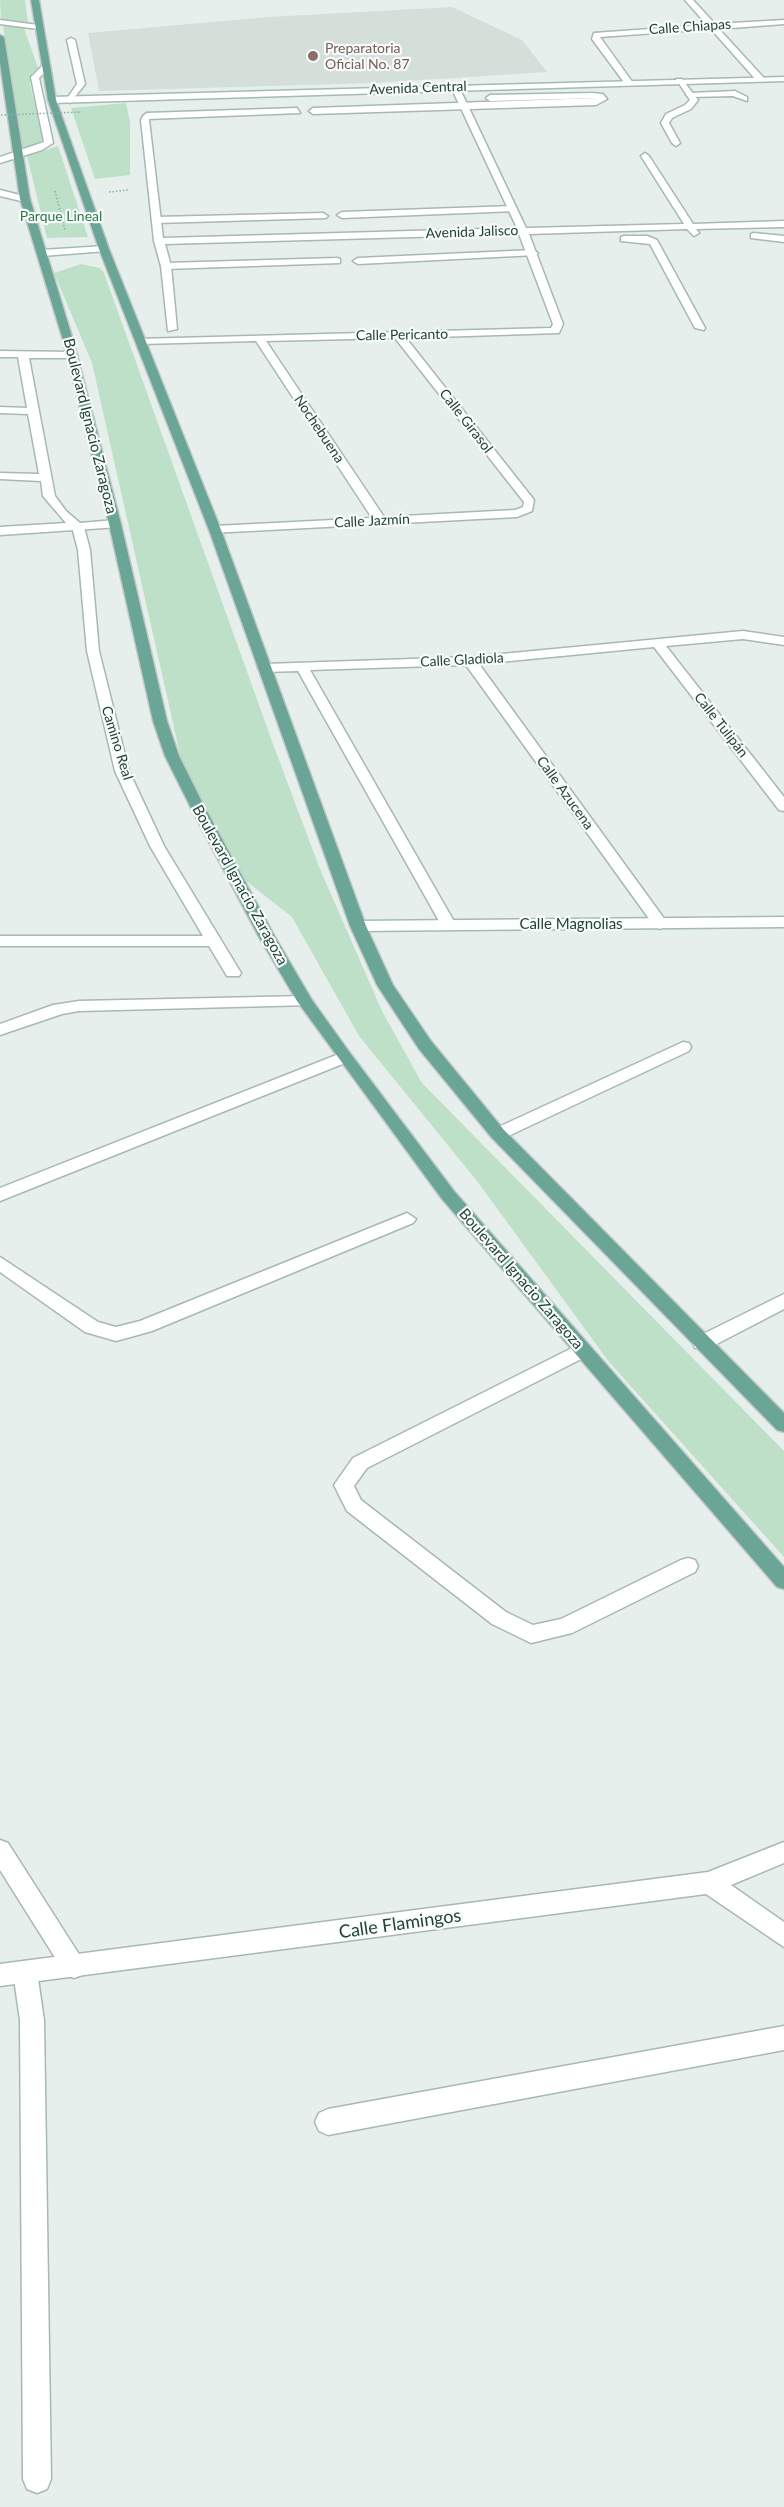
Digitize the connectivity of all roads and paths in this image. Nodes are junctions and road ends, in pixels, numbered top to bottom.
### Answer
1 (35, 0) edge
2 (689, 0) edge
3 (0, 22) edge
4 (784, 22) edge
5 (711, 25) junction
6 (38, 27) junction
7 (0, 37) edge
8 (71, 40) dead end
9 (46, 67) junction
10 (759, 79) junction
11 (784, 79) edge
12 (680, 81) junction
13 (629, 83) junction
14 (4, 86) edge
15 (455, 87) junction
16 (690, 95) junction
17 (490, 98) dead end
18 (744, 99) dead end
19 (52, 100) junction
20 (70, 100) junction
21 (464, 106) junction
22 (297, 111) dead end
23 (313, 111) dead end
24 (82, 112) dead end
25 (2, 115) edge
26 (676, 144) dead end
27 (18, 154) junction
28 (645, 156) dead end
29 (0, 160) edge
30 (130, 183) dead end
31 (0, 193) edge
32 (85, 195) junction
33 (25, 199) junction
34 (513, 209) junction
35 (342, 215) dead end
36 (323, 216) dead end
37 (157, 220) junction
38 (784, 224) edge
39 (688, 227) junction
40 (523, 230) junction
41 (784, 238) edge
42 (159, 241) junction
43 (527, 241) junction
44 (104, 249) junction
45 (42, 253) junction
46 (533, 253) junction
47 (337, 261) dead end
48 (358, 261) dead end
49 (166, 266) junction
50 (700, 328) dead end
51 (172, 329) dead end
52 (398, 335) junction
53 (259, 338) junction
54 (141, 341) junction
55 (0, 354) edge
56 (23, 355) junction
57 (72, 355) junction
58 (0, 410) edge
59 (33, 411) junction
60 (0, 476) edge
61 (46, 478) junction
62 (528, 509) joint
63 (380, 520) junction
64 (115, 524) junction
65 (78, 526) junction
66 (215, 530) junction
67 (0, 531) edge
68 (784, 641) edge
69 (657, 643) junction
70 (470, 661) junction
71 (302, 667) junction
72 (265, 668) junction
73 (784, 807) edge
74 (784, 922) edge
75 (660, 924) junction
76 (448, 925) junction
77 (358, 926) junction
78 (0, 941) edge
79 (212, 941) junction
80 (234, 973) dead end
81 (305, 1001) junction
82 (0, 1030) edge
83 (683, 1047) dead end
84 (344, 1057) junction
85 (498, 1134) junction
86 (0, 1195) edge
87 (407, 1219) dead end
88 (0, 1263) edge
89 (784, 1301) edge
90 (702, 1343) junction
91 (582, 1350) junction
92 (784, 1425) edge
93 (688, 1566) dead end
94 (784, 1581) edge
95 (0, 1850) edge
96 (784, 1852) edge
97 (709, 1883) junction
98 (784, 1936) edge
99 (74, 1967) junction
100 (25, 1972) junction
101 (0, 1975) edge
102 (784, 2038) edge
103 (328, 2122) dead end
104 (37, 2479) dead end

1 - 6 main road
2 - 5 street
3 - 6 street
4 - 5 street, Calle Chiapas
5 - 10 street
5 - 13 street, Calle Chiapas
6 - 9 main road
7 - 14 main road, Boulevard Ignacio Zaragoza
8 - 20 street
9 - 19 main road
9 - 27 street
10 - 11 street, Avenida Central
10 - 12 street, Avenida Central
12 - 13 street, Avenida Central
12 - 16 street
13 - 15 street, Avenida Central
14 - 27 main road, Boulevard Ignacio Zaragoza
15 - 20 street, Avenida Central
15 - 21 street, Calle Pericanto
16 - 18 street
16 - 26 street
17 - 21 street
19 - 20 street, Avenida Central
19 - 32 main road
21 - 23 street
21 - 34 street, Calle Pericanto
22 - 37 street
24 - 25 path, bridge
27 - 29 street
27 - 33 main road, Boulevard Ignacio Zaragoza
28 - 39 street
30 - 32 path
31 - 33 street
32 - 44 main road
33 - 45 main road, Boulevard Ignacio Zaragoza
34 - 35 street
34 - 40 street, Calle Pericanto
36 - 37 street
37 - 42 street
38 - 39 street, Avenida Jalisco
39 - 40 street, Avenida Jalisco
39 - 41 street
40 - 42 street, Avenida Jalisco
40 - 43 street, Calle Pericanto
42 - 49 street
43 - 46 street, Calle Pericanto
43 - 50 street
44 - 45 street
44 - 54 main road
45 - 57 main road, Boulevard Ignacio Zaragoza
46 - 48 street
46 - 52 street, Calle Pericanto
47 - 49 street
49 - 51 street
52 - 53 street, Calle Pericanto
52 - 62 street, Calle Girasol
53 - 54 street, Calle Pericanto
53 - 63 street, Nochebuena
54 - 66 main road
55 - 56 street
56 - 57 street
56 - 59 street
57 - 64 main road, Boulevard Ignacio Zaragoza
58 - 59 street
59 - 61 street
60 - 61 street
61 - 65 street
62 - 63 street, Calle Jazmín
63 - 66 street, Calle Jazmín
64 - 65 street
64 - 81 main road, Boulevard Ignacio Zaragoza
65 - 67 street
65 - 79 street, Camino Real
66 - 72 main road
68 - 69 street, Calle Gladiola
69 - 70 street, Calle Gladiola
69 - 73 street, Calle Tulipán
70 - 71 street, Calle Gladiola
70 - 75 street, Calle Azucena
71 - 72 street, Calle Gladiola
71 - 76 street
72 - 77 main road
74 - 75 street, Calle Magnolias
75 - 76 street, Calle Magnolias
76 - 77 street, Calle Magnolias
77 - 85 main road
78 - 79 street
79 - 80 street, Camino Real
81 - 82 street
81 - 84 main road, Boulevard Ignacio Zaragoza
83 - 85 street
84 - 86 street
84 - 91 main road, Boulevard Ignacio Zaragoza
85 - 90 main road
87 - 88 street
89 - 90 street
90 - 92 main road
91 - 93 street
91 - 94 main road, Boulevard Ignacio Zaragoza
95 - 99 street
96 - 97 street, Calle Flamingos
97 - 98 street
97 - 99 street, Calle Flamingos
99 - 100 street, Calle Flamingos
100 - 101 street, Calle Flamingos
100 - 104 street
102 - 103 street

